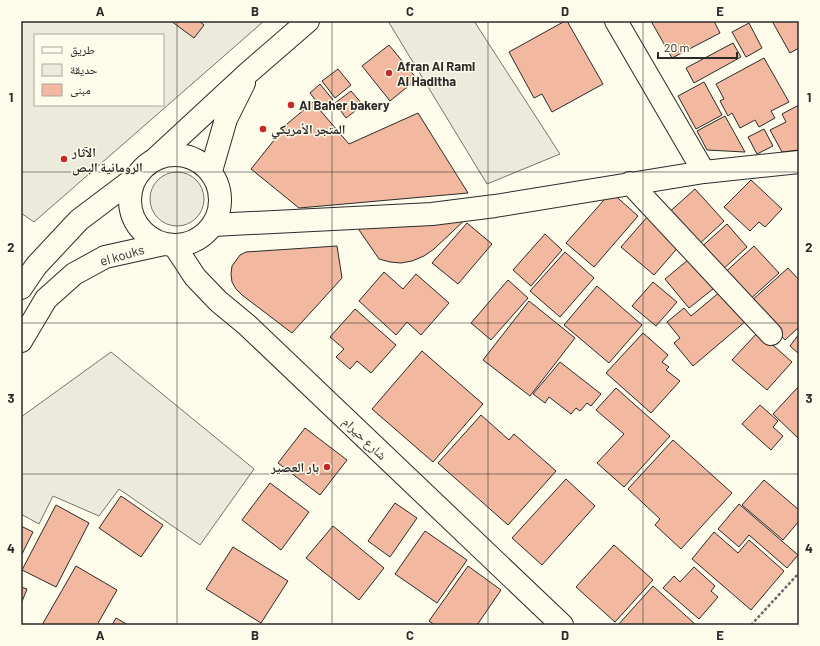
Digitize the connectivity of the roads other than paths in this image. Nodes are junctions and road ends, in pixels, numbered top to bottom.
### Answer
1 (308, 21) edge
2 (616, 21) edge
3 (248, 73) junction
4 (153, 160) junction
5 (799, 162) edge
6 (211, 171) junction
7 (704, 172) junction
8 (136, 177) junction
9 (630, 183) junction
10 (213, 225) junction
11 (169, 244) junction
12 (21, 288) edge
13 (771, 334) dead end
14 (21, 341) edge
15 (562, 625) edge

1 - 3 street
2 - 7 street
3 - 4 street
3 - 6 street
4 - 6 street
4 - 8 street
5 - 7 street
6 - 10 street
7 - 9 street
8 - 11 street
8 - 12 street
9 - 10 street
9 - 13 street
10 - 11 street
11 - 14 street, el kouks
11 - 15 street, شارع حيرام

